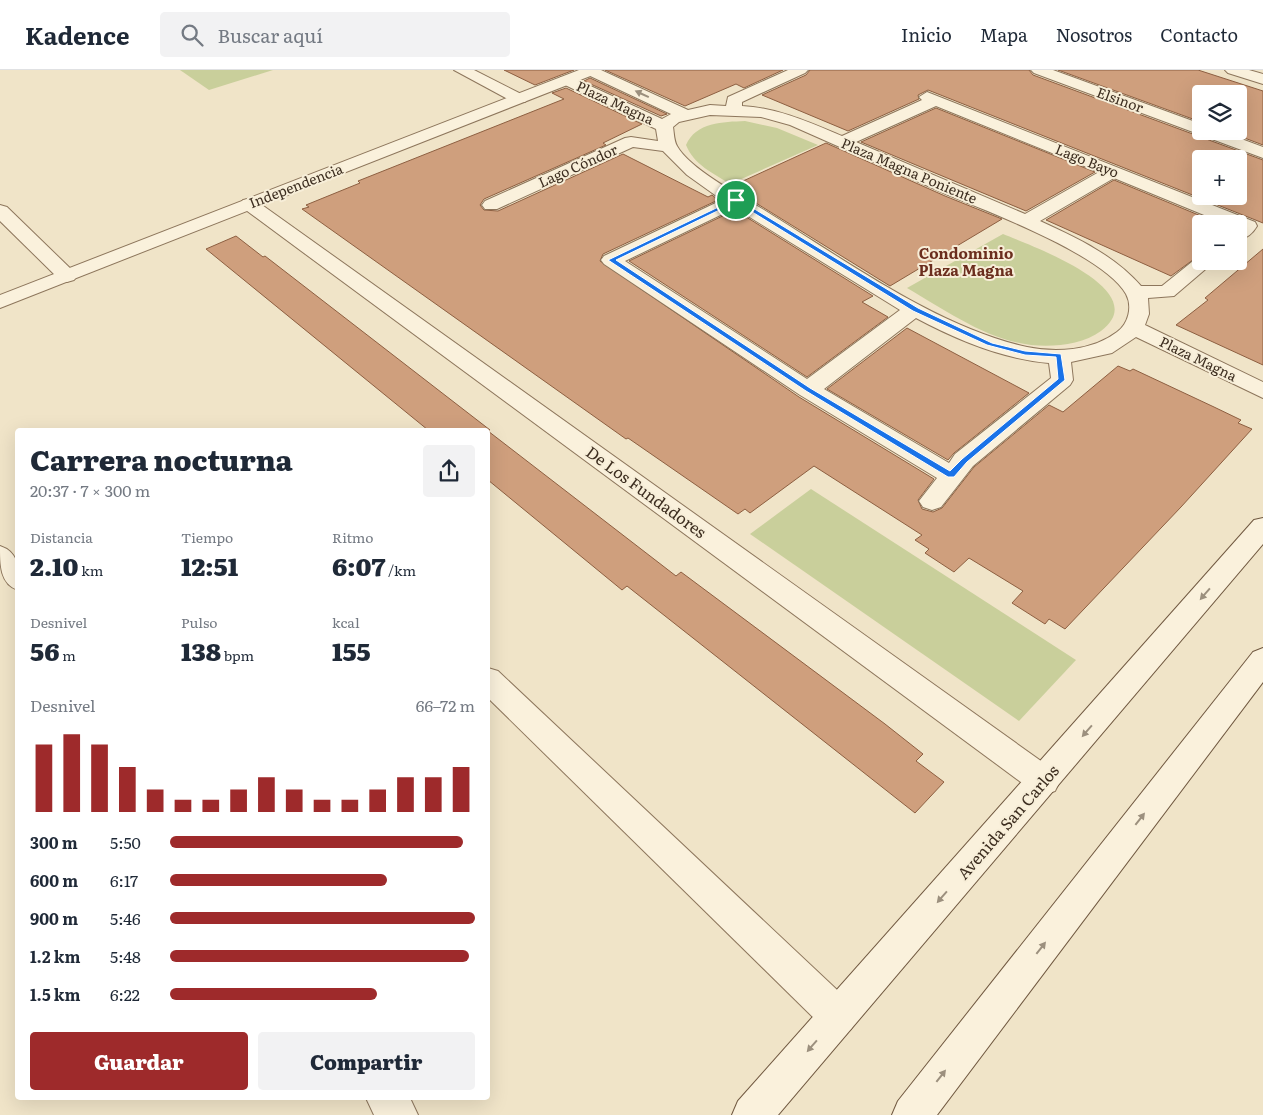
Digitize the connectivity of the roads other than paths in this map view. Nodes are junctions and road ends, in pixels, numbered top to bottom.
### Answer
1 (462, 70) edge
2 (592, 70) edge
3 (800, 70) edge
4 (1038, 70) edge
5 (1233, 70) edge
6 (566, 80) junction
7 (1263, 80) edge
8 (519, 98) junction
9 (734, 110) junction
10 (686, 115) junction
11 (664, 126) junction
12 (1192, 127) edge
13 (1228, 140) edge
14 (842, 142) junction
15 (668, 147) junction
16 (1263, 153) edge
17 (1113, 172) junction
18 (736, 200) junction
19 (249, 204) junction
20 (492, 207) dead end
21 (0, 211) edge
22 (1210, 215) edge
23 (1026, 221) junction
24 (1194, 270) edge
25 (67, 276) junction
26 (1136, 292) junction
27 (0, 302) edge
28 (915, 310) junction
29 (1134, 328) junction
30 (1059, 355) junction
31 (808, 390) junction
32 (1263, 391) edge
33 (951, 475) junction
34 (932, 501) dead end
35 (1263, 528) edge
36 (0, 556) edge
37 (15, 576) edge
38 (1263, 660) edge
39 (490, 682) edge
40 (1044, 781) junction
41 (838, 1016) junction
42 (387, 1100) edge
43 (398, 1115) edge
44 (752, 1115) edge
45 (912, 1115) edge

1 - 8 street
2 - 6 street, Independencia
10 -> 2 street, Plaza Magna
3 - 9 street
4 - 12 street, Elsinor
5 - 7 street
6 - 8 street, Independencia
6 - 11 street, Plaza Magna
8 - 19 street, Independencia
9 - 10 street, Plaza Magna Poniente
9 - 14 street, Plaza Magna Poniente
10 - 11 street, Plaza Magna Poniente
11 - 15 street
13 - 16 street, Elsinor
14 - 17 street, Lago Bayo
14 - 23 street, Plaza Magna Poniente
15 - 18 street
15 - 20 street, Lago Cóndor
17 - 22 street, Lago Bayo
17 - 23 street
18 - 28 street
18 - 31 street
19 - 25 street, Independencia
19 - 40 street, De Los Fundadores
21 - 25 street
23 - 26 street, Plaza Magna Poniente
24 - 26 street
25 - 27 street, Independencia
26 - 29 street
28 - 30 street
28 - 31 street
29 - 30 street
29 - 32 street, Plaza Magna
30 - 33 street
31 - 33 street
33 - 34 street
35 -> 40 street, Avenida San Carlos
36 - 37 street
45 -> 38 street
39 - 41 street
40 -> 41 street, Avenida San Carlos
41 -> 44 street, Avenida San Carlos
42 - 43 street

